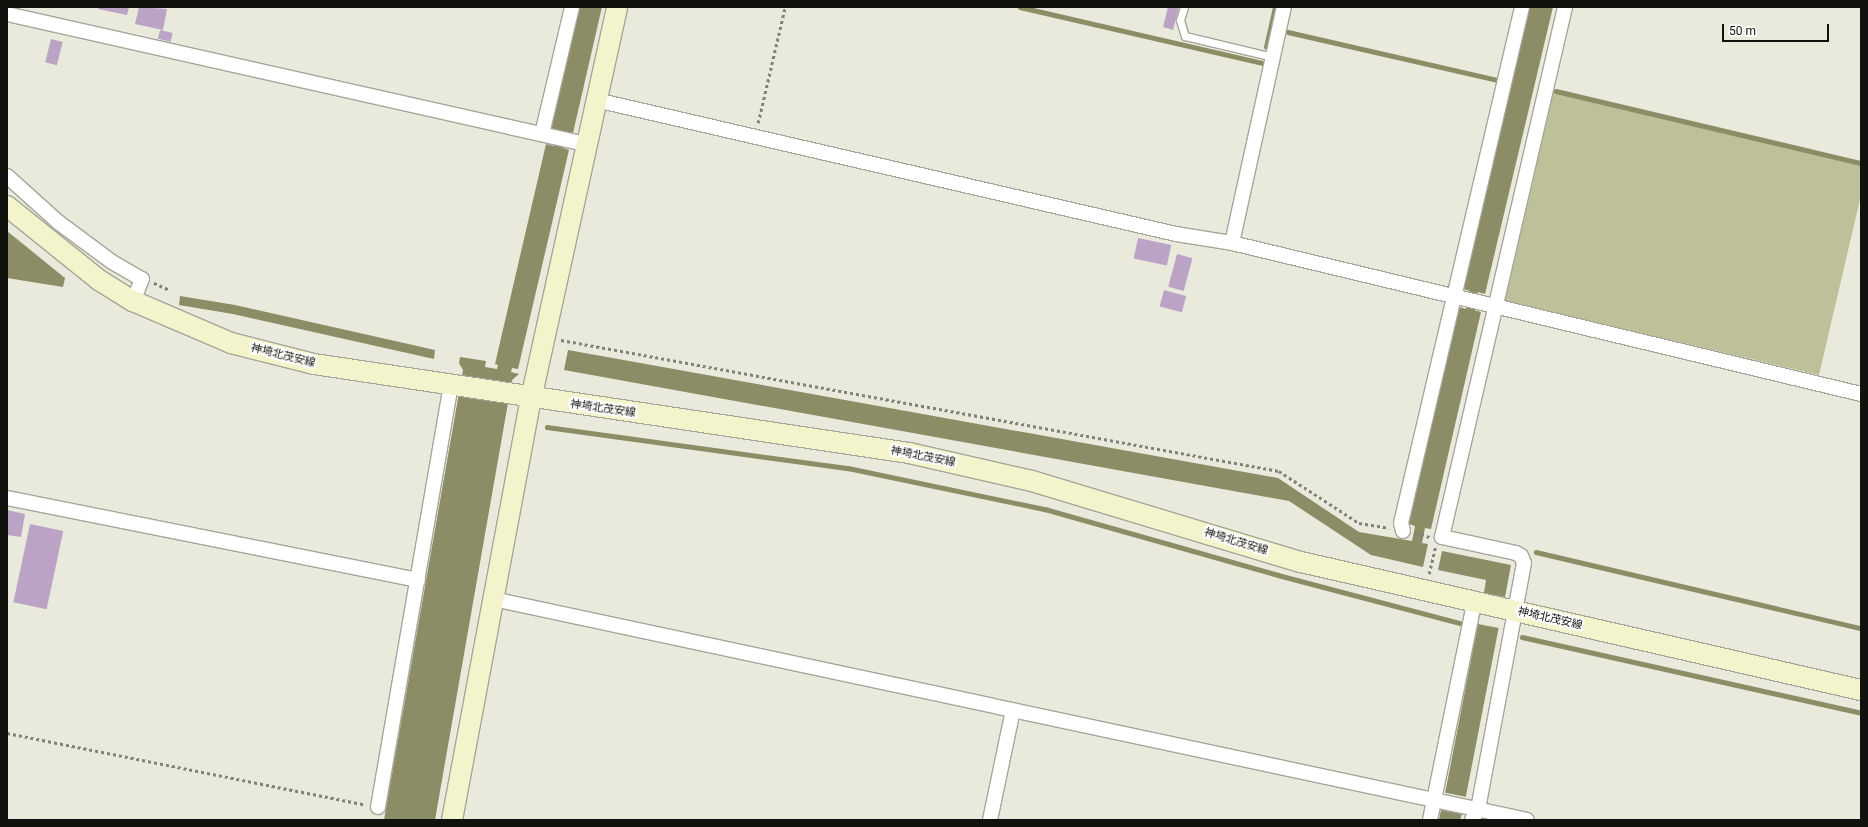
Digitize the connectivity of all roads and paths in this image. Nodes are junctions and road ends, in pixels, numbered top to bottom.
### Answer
1 (572, 7) edge
2 (617, 7) edge
3 (785, 7) edge
4 (1184, 7) edge
5 (1284, 7) edge
6 (1522, 7) edge
7 (1565, 7) edge
8 (7, 14) edge
9 (1273, 58) junction
10 (596, 100) junction
11 (757, 127) dead end
12 (554, 137) junction
13 (585, 144) junction
14 (7, 176) edge
15 (7, 206) edge
16 (1232, 244) junction
17 (133, 300) junction
18 (1466, 300) junction
19 (1496, 307) junction
20 (545, 337) junction
21 (451, 385) junction
22 (1861, 394) edge
23 (524, 398) junction
24 (7, 498) edge
25 (1408, 532) junction
26 (1425, 536) dead end
27 (1436, 546) dead end
28 (1428, 576) dead end
29 (418, 580) junction
30 (493, 599) junction
31 (1474, 603) junction
32 (1516, 612) junction
33 (1861, 690) edge
34 (1013, 710) junction
35 (7, 733) edge
36 (1434, 800) junction
37 (378, 807) joint
38 (1475, 815) edge
39 (452, 820) edge
40 (990, 820) edge
41 (1430, 820) edge
42 (1527, 820) edge

1 - 12 street
2 - 10 main road
3 - 11 path
4 - 9 lane
5 - 9 street
6 - 18 street
7 - 19 street
8 - 12 street
9 - 16 street
10 - 13 main road
10 - 16 street
12 - 13 street
13 - 20 main road
14 - 17 street
15 - 17 main road, 神埼北茂安線
16 - 18 street
17 - 21 main road, 神埼北茂安線
18 - 19 street
18 - 25 street
19 - 22 street
19 - 32 street
20 - 23 main road
20 - 25 path
21 - 23 main road, 神埼北茂安線
21 - 29 street
23 - 30 main road
23 - 31 main road, 神埼北茂安線
24 - 29 street
25 - 26 path
27 - 28 path
29 - 37 street
30 - 34 street
30 - 39 main road
31 - 32 main road, 神埼北茂安線
31 - 36 street
32 - 33 main road, 神埼北茂安線
32 - 38 street
34 - 36 street
34 - 40 street
35 - 37 path
36 - 38 street
36 - 41 street
38 - 42 street

